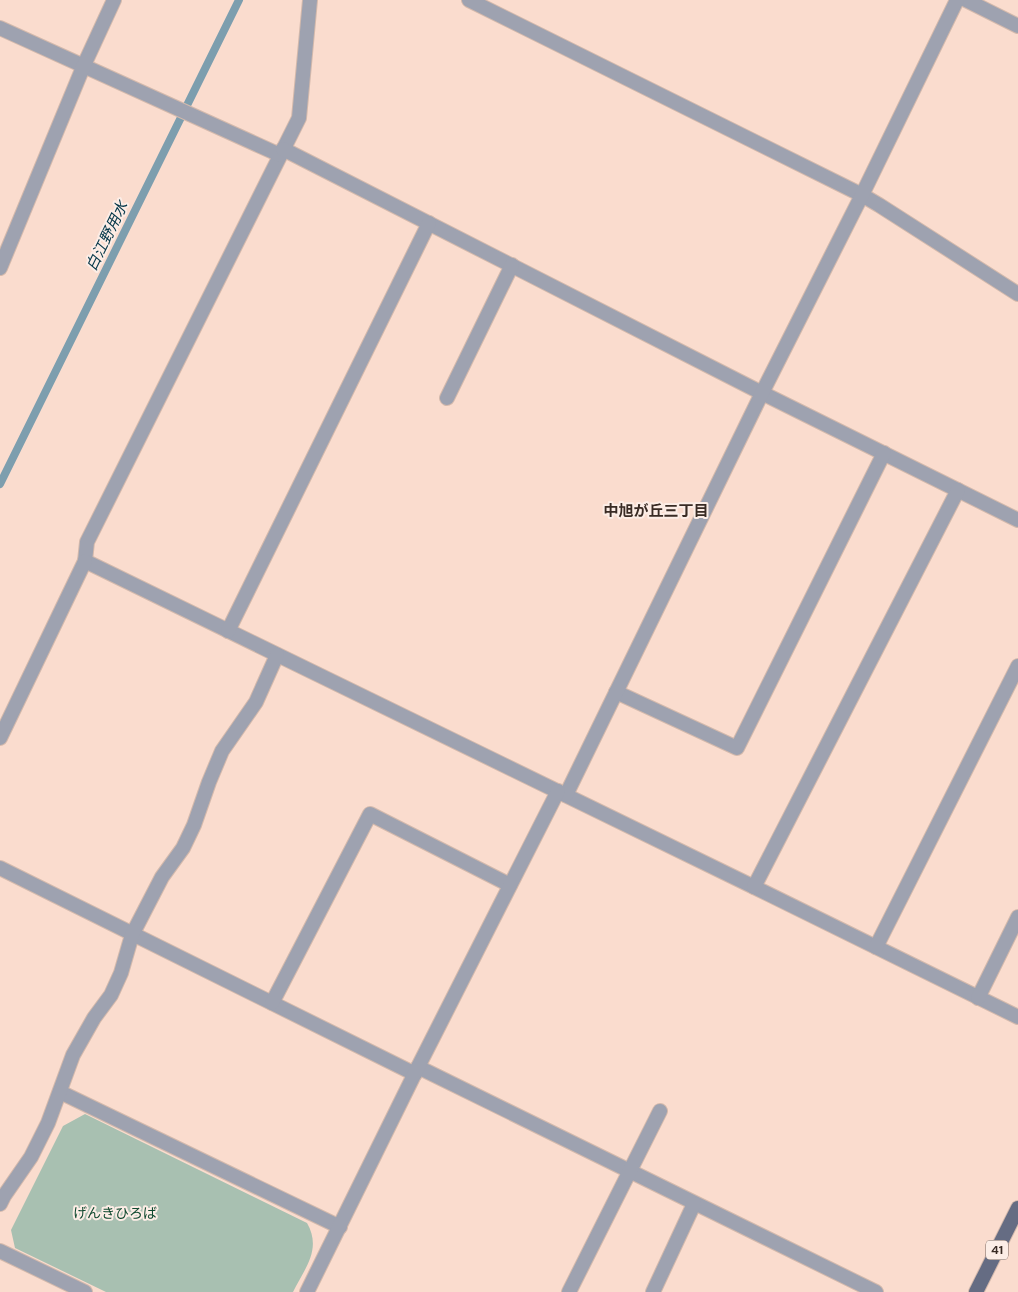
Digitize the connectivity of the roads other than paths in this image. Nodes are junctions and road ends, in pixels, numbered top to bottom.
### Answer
1 (114, 0) edge
2 (310, 0) edge
3 (469, 0) edge
4 (957, 0) edge
5 (966, 0) edge
6 (1018, 26) edge
7 (0, 28) edge
8 (84, 65) junction
9 (282, 152) junction
10 (862, 195) junction
11 (429, 223) junction
12 (512, 265) junction
13 (0, 268) edge
14 (1018, 294) edge
15 (762, 393) junction
16 (447, 398) dead end
17 (884, 453) junction
18 (958, 490) junction
19 (1018, 520) edge
20 (86, 562) junction
21 (228, 631) junction
22 (277, 655) junction
23 (1018, 666) edge
24 (616, 692) junction
25 (0, 738) edge
26 (562, 793) junction
27 (0, 868) edge
28 (510, 885) junction
29 (754, 887) junction
30 (1018, 918) edge
31 (132, 934) junction
32 (876, 947) junction
33 (978, 998) junction
34 (272, 1004) junction
35 (1018, 1017) edge
36 (416, 1071) junction
37 (60, 1092) junction
38 (660, 1111) dead end
39 (629, 1172) junction
40 (0, 1204) edge
41 (694, 1204) junction
42 (1018, 1208) edge
43 (340, 1227) junction
44 (0, 1251) edge
45 (85, 1292) edge
46 (307, 1292) edge
47 (569, 1292) edge
48 (652, 1292) edge
49 (876, 1292) edge
50 (976, 1292) edge

1 - 8 street
2 - 9 street
3 - 10 street
4 - 10 street
5 - 6 street
7 - 8 street
8 - 9 street
8 - 13 street
9 - 11 street
9 - 20 street
10 - 14 street
10 - 15 street
11 - 12 street
11 - 21 street
12 - 15 street
12 - 16 street
15 - 17 street
15 - 24 street
17 - 18 street
17 - 24 street
18 - 19 street
18 - 29 street
20 - 21 street
20 - 25 street
21 - 22 street
22 - 26 street
22 - 31 street
23 - 32 street
24 - 26 street
26 - 28 street
26 - 29 street
27 - 31 street
28 - 34 street
28 - 36 street
29 - 32 street
30 - 33 street
31 - 34 street
31 - 37 street
32 - 33 street
33 - 35 street
34 - 36 street
36 - 39 street
36 - 43 street
37 - 40 street
37 - 43 street
38 - 39 street
39 - 41 street
39 - 47 street
41 - 48 street
41 - 49 street
42 - 50 main road, 41
43 - 46 street
44 - 45 street

